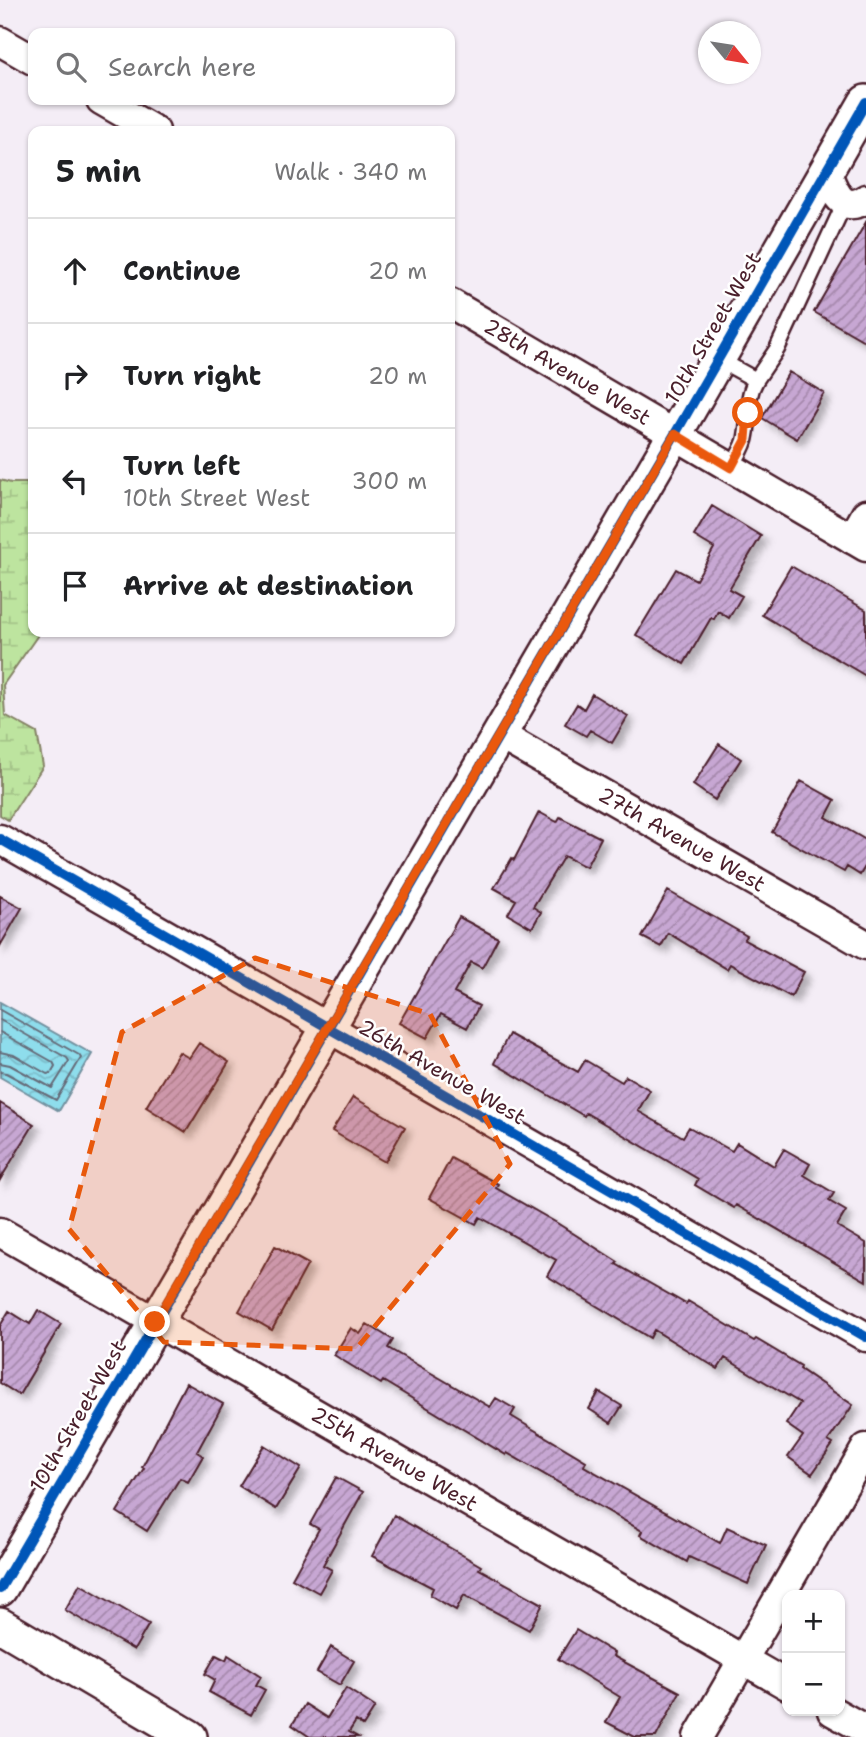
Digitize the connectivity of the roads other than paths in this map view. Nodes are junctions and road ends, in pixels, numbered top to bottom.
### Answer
1 (0, 41) edge
2 (28, 57) edge
3 (866, 102) edge
4 (110, 105) edge
5 (146, 126) edge
6 (826, 171) junction
7 (855, 201) edge
8 (455, 306) edge
9 (718, 359) junction
10 (756, 380) junction
11 (675, 434) junction
12 (731, 468) junction
13 (866, 514) edge
14 (859, 543) edge
15 (498, 734) junction
16 (0, 839) edge
17 (866, 945) edge
18 (327, 1028) junction
19 (0, 1232) edge
20 (155, 1322) junction
21 (866, 1337) edge
22 (866, 1448) edge
23 (0, 1589) edge
24 (0, 1625) edge
25 (743, 1660) junction
26 (782, 1682) edge
27 (841, 1716) edge
28 (866, 1730) edge
29 (190, 1737) edge
30 (698, 1737) edge

1 - 2 street
3 - 6 street, 10th Street West
4 - 5 street
6 - 7 street
6 - 9 street, 10th Street West
7 - 10 lane
8 - 11 street, 28th Avenue West
9 - 10 lane
9 - 11 street, 10th Street West
10 - 12 lane
11 - 12 street, 28th Avenue West
11 - 15 street, 10th Street West
12 - 14 street, 28th Avenue West
13 - 14 street
15 - 17 street, 27th Avenue West
15 - 18 street, 10th Street West
16 - 18 street, 26th Avenue West
18 - 20 street, 10th Street West
18 - 21 street, 26th Avenue West
19 - 20 street, 25th Avenue West
20 - 23 street, 10th Street West
20 - 25 street, 25th Avenue West
22 - 25 street
24 - 29 street
25 - 26 street, 25th Avenue West
25 - 30 street
27 - 28 street

